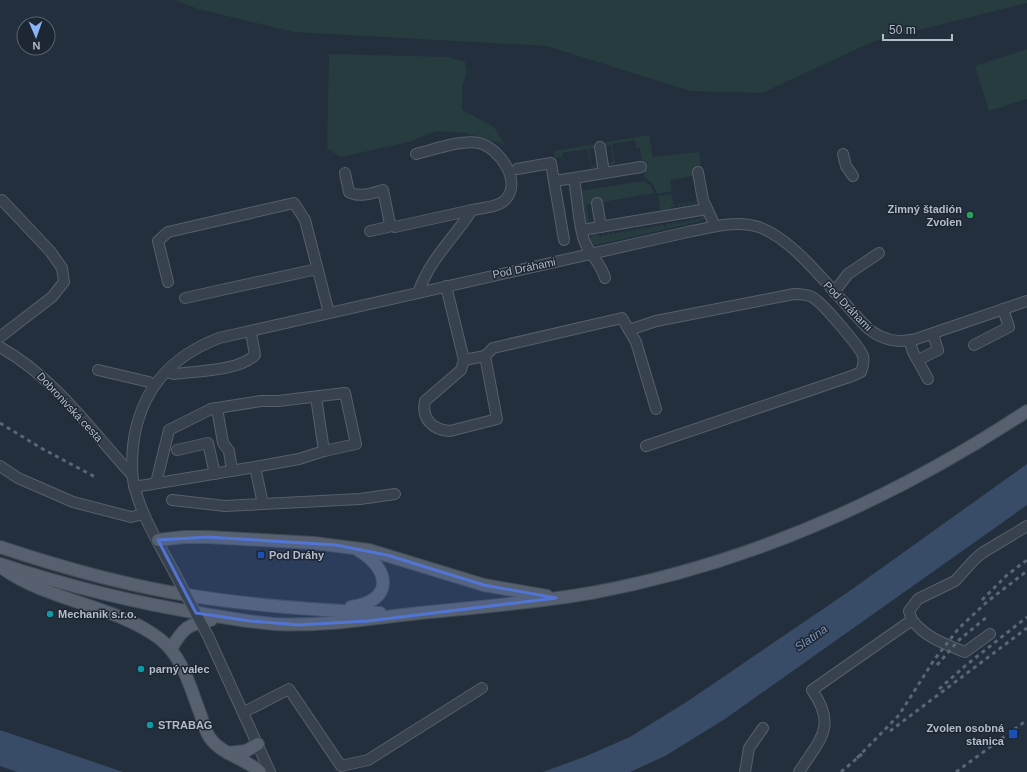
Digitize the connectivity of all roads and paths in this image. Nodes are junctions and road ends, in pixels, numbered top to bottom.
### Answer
1 (600, 147) dead end
2 (416, 154) dead end
3 (843, 154) dead end
4 (641, 167) dead end
5 (517, 168) dead end
6 (698, 172) dead end
7 (604, 173) junction
8 (345, 174) dead end
9 (853, 176) dead end
10 (574, 178) junction
11 (554, 181) junction
12 (2, 200) dead end
13 (597, 203) dead end
14 (707, 209) junction
15 (472, 210) junction
16 (392, 226) junction
17 (715, 226) junction
18 (601, 227) junction
19 (582, 230) junction
20 (370, 231) dead end
21 (564, 240) dead end
22 (879, 252) dead end
23 (590, 254) junction
24 (317, 269) junction
25 (605, 278) dead end
26 (168, 282) dead end
27 (446, 286) junction
28 (418, 292) junction
29 (834, 292) junction
30 (185, 298) dead end
31 (1027, 300) edge
32 (1003, 308) junction
33 (329, 313) junction
34 (629, 330) junction
35 (933, 334) junction
36 (0, 337) edge
37 (252, 338) dead end
38 (909, 340) junction
39 (974, 345) dead end
40 (0, 347) edge
41 (485, 356) junction
42 (464, 360) junction
43 (918, 360) junction
44 (98, 370) dead end
45 (166, 372) junction
46 (928, 379) dead end
47 (149, 382) dead end
48 (316, 397) junction
49 (217, 408) junction
50 (656, 409) dead end
51 (1027, 411) edge
52 (646, 446) dead end
53 (177, 450) dead end
54 (324, 451) junction
55 (0, 466) edge
56 (255, 467) junction
57 (232, 471) junction
58 (215, 474) junction
59 (132, 475) junction
60 (156, 483) junction
61 (134, 487) junction
62 (395, 494) dead end
63 (172, 500) dead end
64 (263, 504) junction
65 (144, 514) junction
66 (1027, 526) edge
67 (158, 540) junction
68 (0, 547) edge
69 (355, 549) junction
70 (0, 565) edge
71 (556, 598) junction
72 (328, 610) junction
73 (405, 614) junction
74 (227, 618) junction
75 (912, 620) junction
76 (990, 634) dead end
77 (171, 648) junction
78 (482, 688) dead end
79 (244, 712) junction
80 (763, 728) dead end
81 (258, 744) junction
82 (228, 753) junction
83 (260, 772) edge
84 (270, 772) edge
85 (745, 772) edge
86 (798, 772) edge

1 - 7 street
2 - 15 street
3 - 9 street
4 - 7 street
5 - 11 street
6 - 14 street
7 - 10 street
8 - 16 street
10 - 11 street
10 - 19 street
11 - 21 street
12 - 36 street
13 - 18 street
14 - 17 street
14 - 18 street
15 - 16 street
15 - 28 street
16 - 20 street
17 - 23 street, Pod Dráhami
17 - 29 street, Pod Dráhami
18 - 19 street
19 - 23 street
22 - 29 street
23 - 25 street
23 - 27 street, Pod Dráhami
24 - 26 street
24 - 30 street
24 - 33 street
27 - 28 street, Pod Dráhami
27 - 42 street
28 - 33 street, Pod Dráhami
29 - 38 street, Pod Dráhami
31 - 32 street, Pod Dráhami
32 - 35 street, Pod Dráhami
32 - 39 street
33 - 45 street, Pod Dráhami
34 - 41 street
34 - 50 street
34 - 52 street
35 - 38 street, Pod Dráhami
35 - 43 street
37 - 45 street
38 - 43 street
40 - 59 street, Dobronivská cesta
41 - 42 street
41 - 42 street
43 - 46 street
44 - 47 street
45 - 59 street, Pod Dráhami
48 - 49 street
48 - 54 street
48 - 54 street
49 - 57 street
49 - 60 street
51 - 71 main road
53 - 58 street
54 - 56 street
55 - 65 street
56 - 57 street
56 - 64 street
57 - 58 street
58 - 60 street
59 - 61 street, Pod Dráhami
60 - 61 street
61 - 65 street, Pod Dráhami
62 - 64 street
63 - 64 street
65 - 67 street, Pod Dráhami
66 - 75 street
67 - 69 main road
67 - 79 street, Pod Dráhami, bridge
68 - 72 main road
69 - 71 main road
69 - 72 main road
70 - 74 main road
70 - 77 main road
71 - 73 main road
72 - 73 main road
73 - 74 main road
74 - 77 main road
75 - 76 street
75 - 86 street
77 - 82 main road
78 - 79 street
79 - 81 street, Pod Dráhami
80 - 85 street
81 - 82 main road
81 - 84 street, Pod Dráhami
82 - 83 main road

